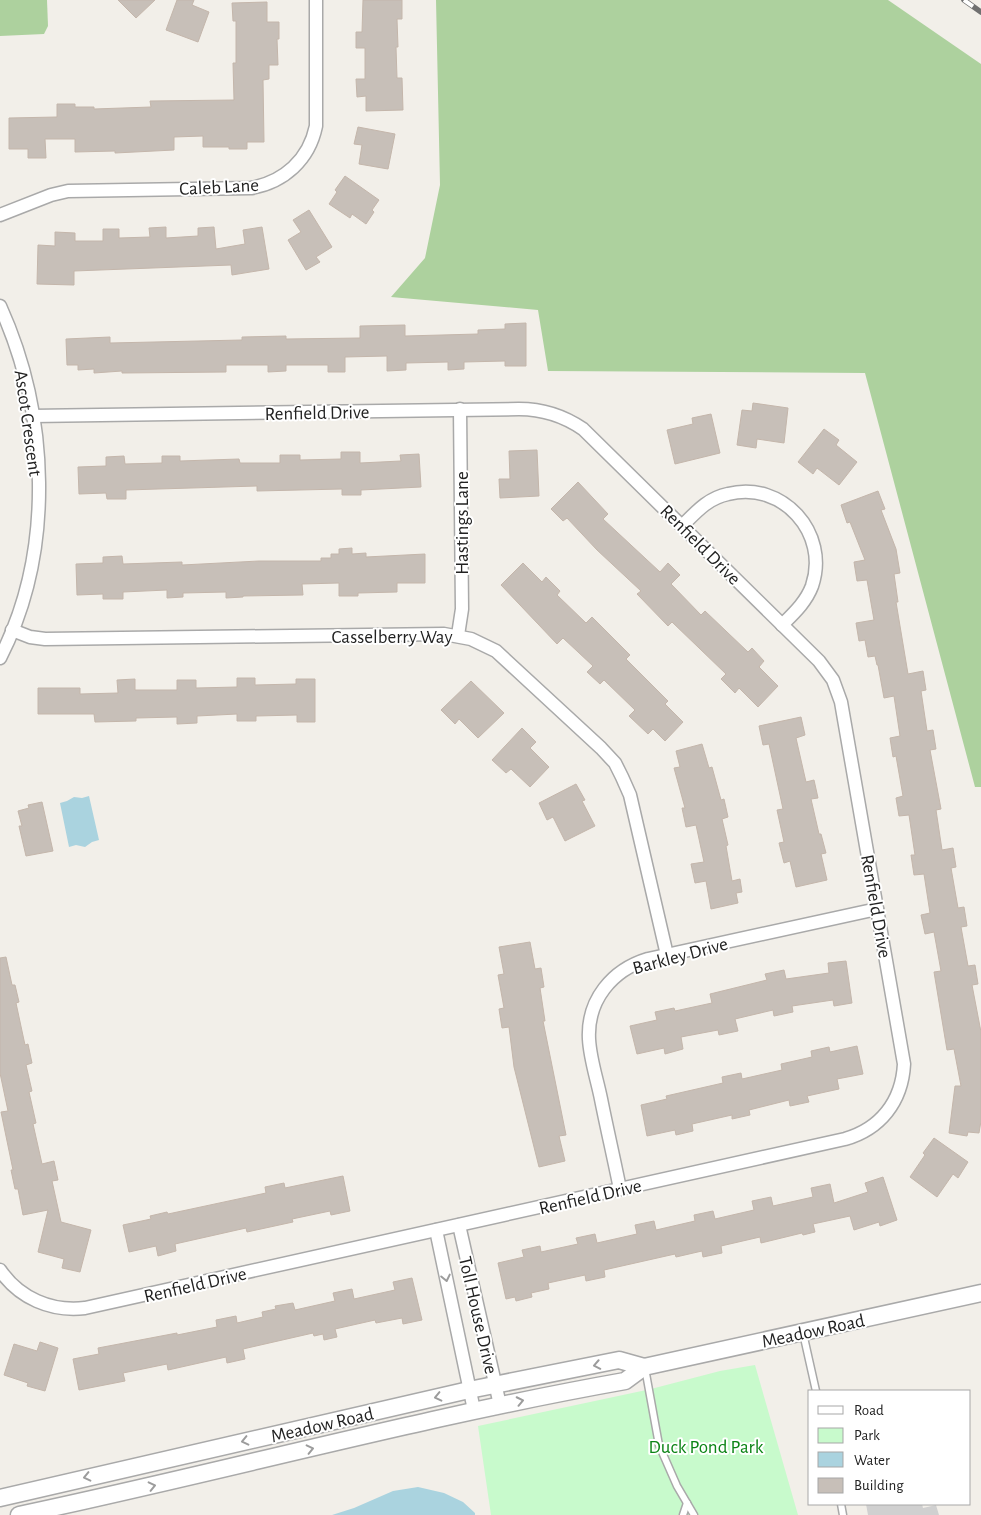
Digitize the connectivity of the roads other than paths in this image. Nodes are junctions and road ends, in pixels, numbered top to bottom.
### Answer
1 (316, 0) edge
2 (0, 215) edge
3 (0, 306) edge
4 (460, 409) junction
5 (32, 416) junction
6 (682, 526) junction
7 (782, 625) junction
8 (12, 630) junction
9 (458, 635) junction
10 (0, 658) edge
11 (877, 909) junction
12 (667, 955) junction
13 (620, 1189) junction
14 (459, 1225) junction
15 (436, 1230) junction
16 (0, 1270) edge
17 (981, 1293) edge
18 (803, 1332) junction
19 (644, 1367) junction
20 (495, 1385) junction
21 (469, 1390) junction
22 (816, 1390) edge
23 (500, 1405) junction
24 (474, 1410) junction
25 (0, 1498) edge
26 (687, 1503) junction
27 (19, 1515) edge
28 (682, 1515) edge
29 (694, 1515) edge

1 - 2 street, Caleb Lane
3 - 5 street, Ascot Crescent
4 - 5 street, Renfield Drive
4 - 6 street, Renfield Drive
4 - 9 street, Hastings Lane
5 - 8 street, Ascot Crescent
6 - 7 street, Renfield Drive
6 - 7 street
7 - 11 street, Renfield Drive
8 - 9 street, Casselberry Way
8 - 10 street, Ascot Crescent
9 - 12 street, Casselberry Way
11 - 12 street, Barkley Drive
11 - 13 street, Renfield Drive
12 - 13 street, Barkley Drive
13 - 14 street, Renfield Drive
14 - 15 street, Renfield Drive
14 - 20 street, Toll House Drive
15 - 16 street, Renfield Drive
15 -> 21 street, Toll House Drive
17 - 18 street, Meadow Road
18 - 19 street, Meadow Road
18 - 22 lane
19 -> 20 street, Meadow Road
23 -> 19 street, Meadow Road
19 - 26 lane
20 - 21 street, Meadow Road
20 - 23 street, Toll House Drive
21 - 24 street, Toll House Drive
21 -> 25 street, Meadow Road
23 - 24 street, Meadow Road
27 -> 24 street, Meadow Road
26 - 28 lane
26 - 29 lane

